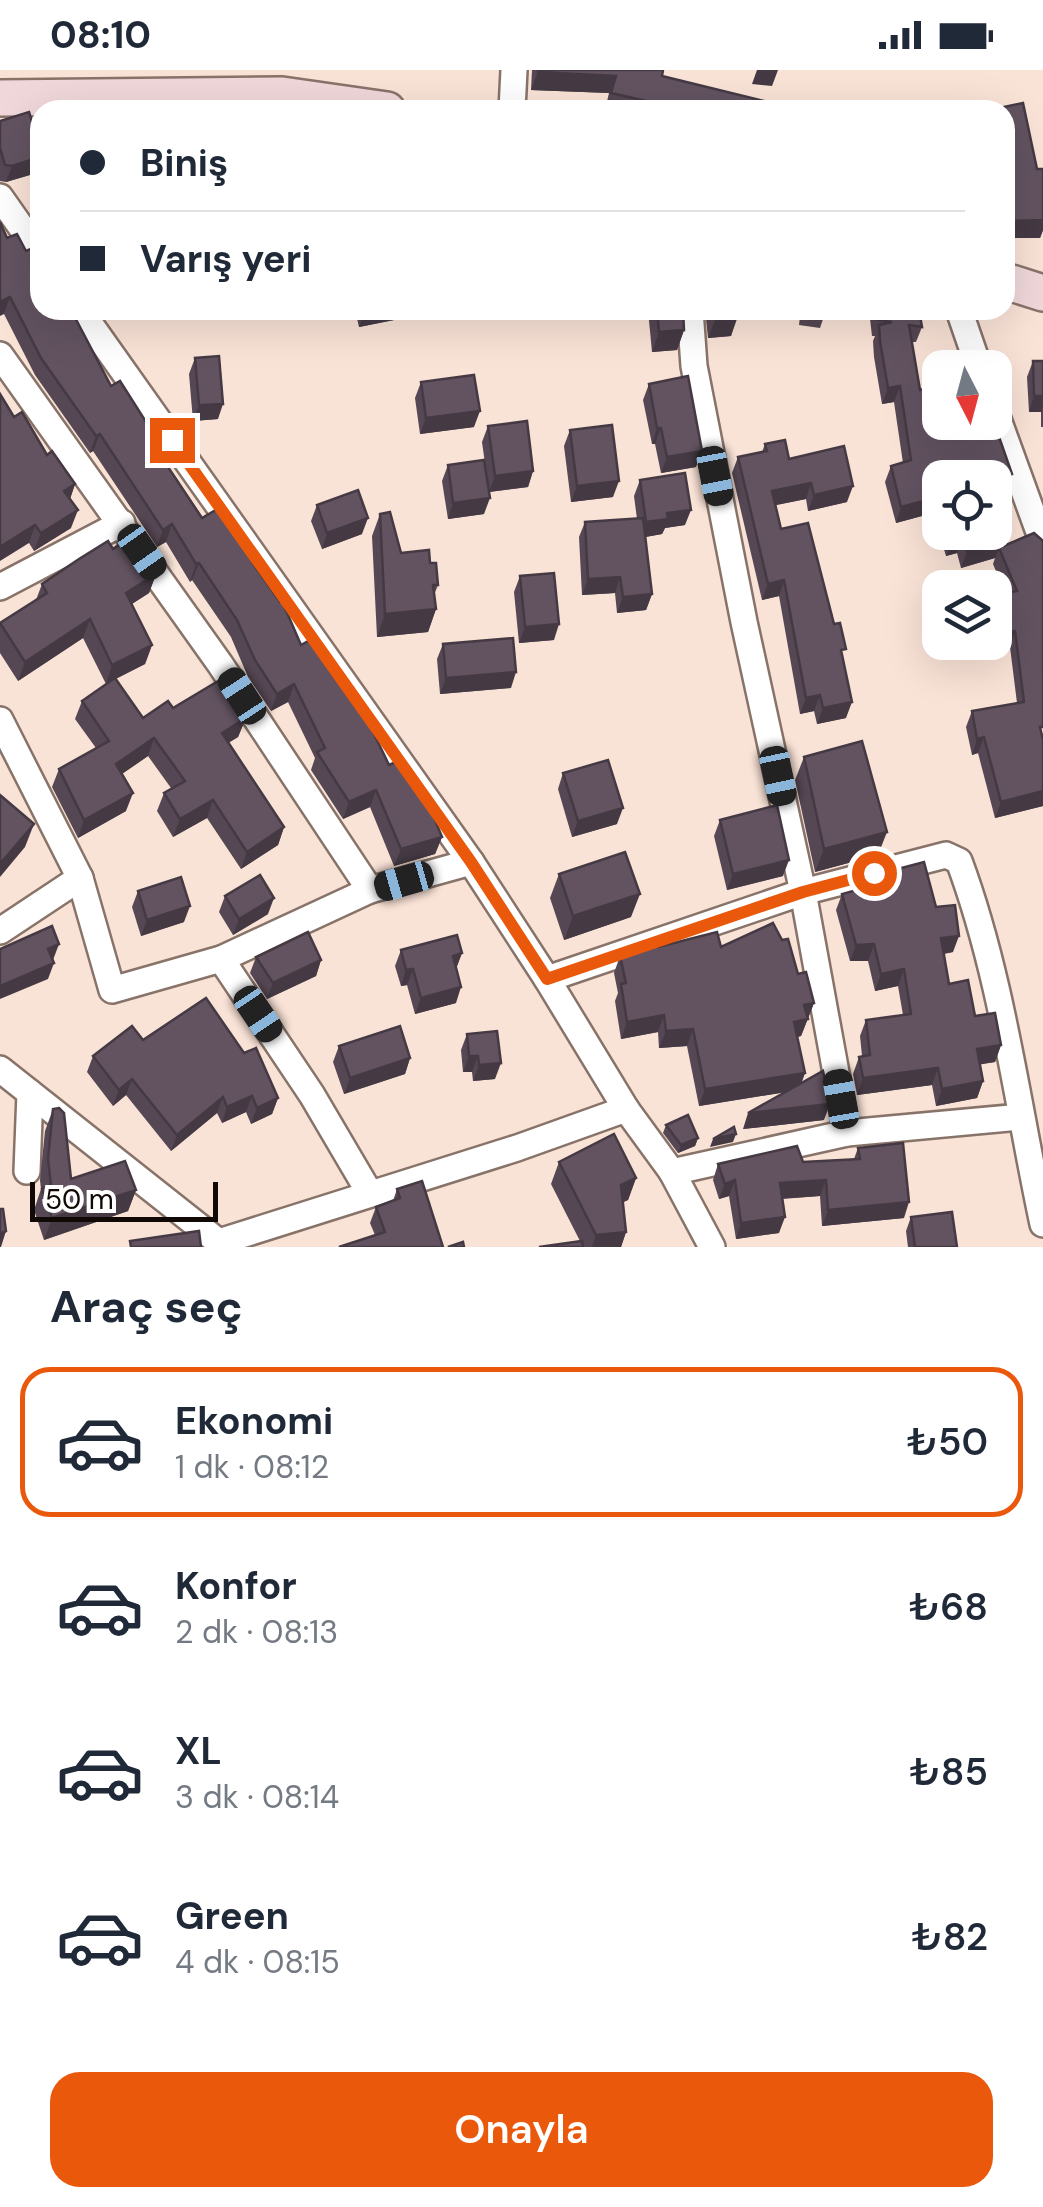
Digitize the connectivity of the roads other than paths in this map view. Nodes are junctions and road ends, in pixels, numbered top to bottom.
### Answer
1 (514, 70) edge
2 (0, 98) edge
3 (317, 100) edge
4 (512, 100) edge
5 (0, 197) edge
6 (30, 240) edge
7 (1015, 284) edge
8 (1043, 292) edge
9 (87, 320) edge
10 (691, 320) edge
11 (962, 320) edge
12 (973, 350) edge
13 (0, 355) edge
14 (1006, 440) edge
15 (122, 523) junction
16 (1043, 543) edge
17 (0, 587) edge
18 (0, 720) edge
19 (471, 862) junction
20 (80, 878) junction
21 (370, 890) junction
22 (803, 892) junction
23 (0, 931) edge
24 (221, 960) junction
25 (547, 979) junction
26 (0, 1069) edge
27 (30, 1092) junction
28 (626, 1109) junction
29 (1020, 1117) junction
30 (847, 1134) junction
31 (27, 1171) dead end
32 (672, 1172) junction
33 (369, 1192) junction
34 (1043, 1224) edge
35 (222, 1244) edge
36 (712, 1247) edge

1 - 4 street
2 - 3 street
5 - 6 street
7 - 8 street
9 - 19 street
10 - 22 street
11 - 12 street
13 - 15 street
14 - 16 street
15 - 17 street
15 - 21 street
18 - 20 street
19 - 21 street
19 - 25 street
20 - 23 street
20 - 24 street
21 - 24 street
22 - 25 street
22 - 29 street
22 - 30 street
24 - 33 street
25 - 28 street
26 - 27 street
27 - 31 street
27 - 35 street
28 - 32 street
28 - 33 street
29 - 30 street
29 - 34 street
30 - 32 street
32 - 36 street
33 - 35 street

